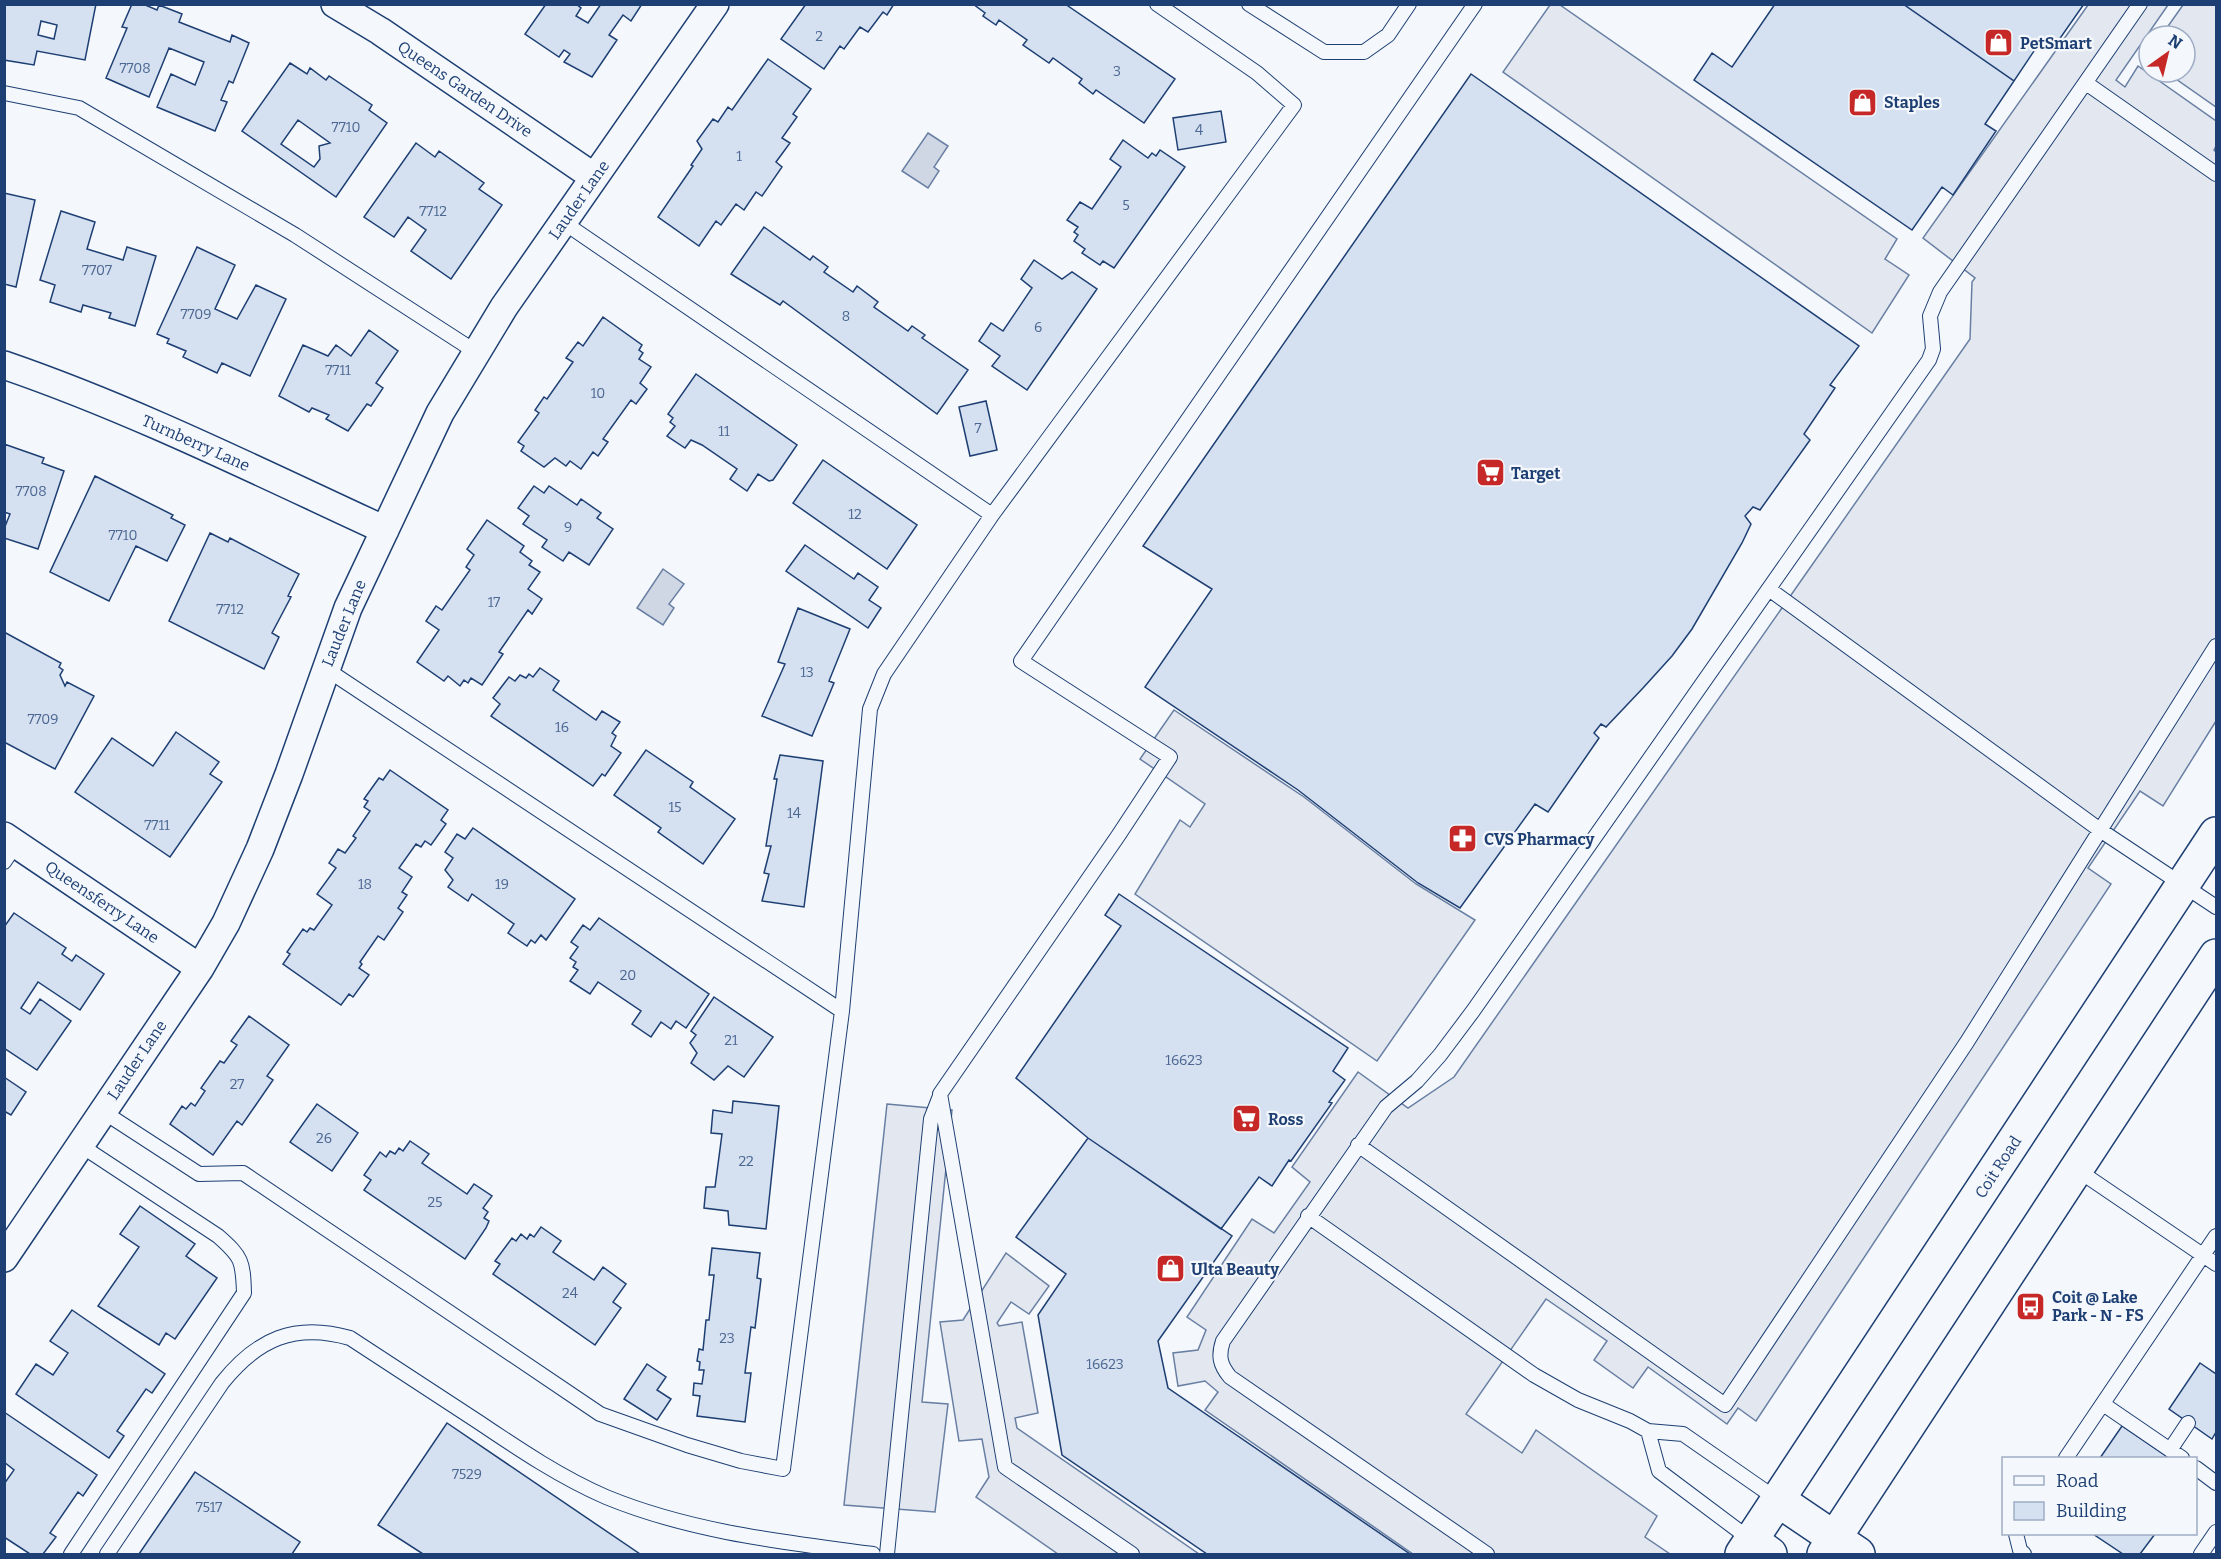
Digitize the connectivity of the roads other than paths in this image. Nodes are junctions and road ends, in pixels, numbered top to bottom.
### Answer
1 (335, 4) edge
2 (715, 4) edge
3 (1157, 4) edge
4 (1249, 4) edge
5 (1409, 4) edge
6 (1475, 4) edge
7 (2140, 4) edge
8 (2086, 83) junction
9 (4, 93) edge
10 (2217, 174) edge
11 (594, 177) junction
12 (563, 222) junction
13 (476, 352) junction
14 (4, 365) edge
15 (992, 515) junction
16 (385, 530) junction
17 (1769, 589) junction
18 (2217, 646) edge
19 (326, 669) junction
20 (2100, 830) junction
21 (2217, 834) edge
22 (8, 847) edge
23 (2184, 885) junction
24 (2217, 907) edge
25 (2217, 956) edge
26 (200, 968) junction
27 (842, 1011) junction
28 (940, 1094) junction
29 (102, 1111) junction
30 (80, 1145) junction
31 (1358, 1145) junction
32 (2076, 1170) junction
33 (1308, 1216) junction
34 (2217, 1236) edge
35 (2204, 1255) junction
36 (4, 1258) edge
37 (2217, 1264) edge
38 (2103, 1404) junction
39 (2188, 1423) dead end
40 (1648, 1431) junction
41 (2170, 1450) junction
42 (2067, 1457) edge
43 (2180, 1457) edge
44 (2197, 1469) edge
45 (2217, 1483) edge
46 (1778, 1500) junction
47 (2217, 1532) edge
48 (2016, 1535) edge
49 (1839, 1549) edge
50 (1755, 1550) edge
51 (71, 1554) edge
52 (107, 1554) edge
53 (873, 1554) edge
54 (887, 1554) edge
55 (1132, 1554) edge
56 (1487, 1554) edge
57 (2024, 1554) edge
58 (2201, 1554) edge

1 - 11 street, Queens Garden Drive
2 - 11 street, Lauder Lane
3 - 15 lane
4 - 5 lane
6 - 28 lane
7 - 8 lane
8 - 10 lane
8 - 17 lane
9 - 13 lane
11 - 12 street, Lauder Lane
12 - 13 street, Lauder Lane
12 - 15 lane
13 - 16 street, Lauder Lane
14 - 16 street, Turnberry Lane
15 - 27 lane
16 - 19 street, Lauder Lane
17 - 20 lane
17 - 31 lane
18 - 20 lane
19 - 26 street, Lauder Lane
19 - 27 lane
20 - 23 lane
20 - 31 lane
21 - 23 main road, Coit Road
22 - 26 street, Queensferry Lane
23 - 24 lane
23 - 46 main road, Coit Road
25 - 32 main road
26 - 29 street, Lauder Lane
27 - 29 lane
28 - 54 lane
28 - 55 lane
29 - 30 street, Lauder Lane
30 - 36 street, Lauder Lane
30 - 51 lane
31 - 33 lane
32 - 35 lane
32 - 49 main road
33 - 40 lane
33 - 56 lane
34 - 35 lane
35 - 37 lane
35 - 38 lane
38 - 41 lane
38 - 42 lane
39 - 41 lane
40 - 46 lane
40 - 50 lane
41 - 43 lane
44 - 45 lane
46 - 49 main road
46 - 50 main road, Coit Road
47 - 58 lane
48 - 57 lane
52 - 53 lane

